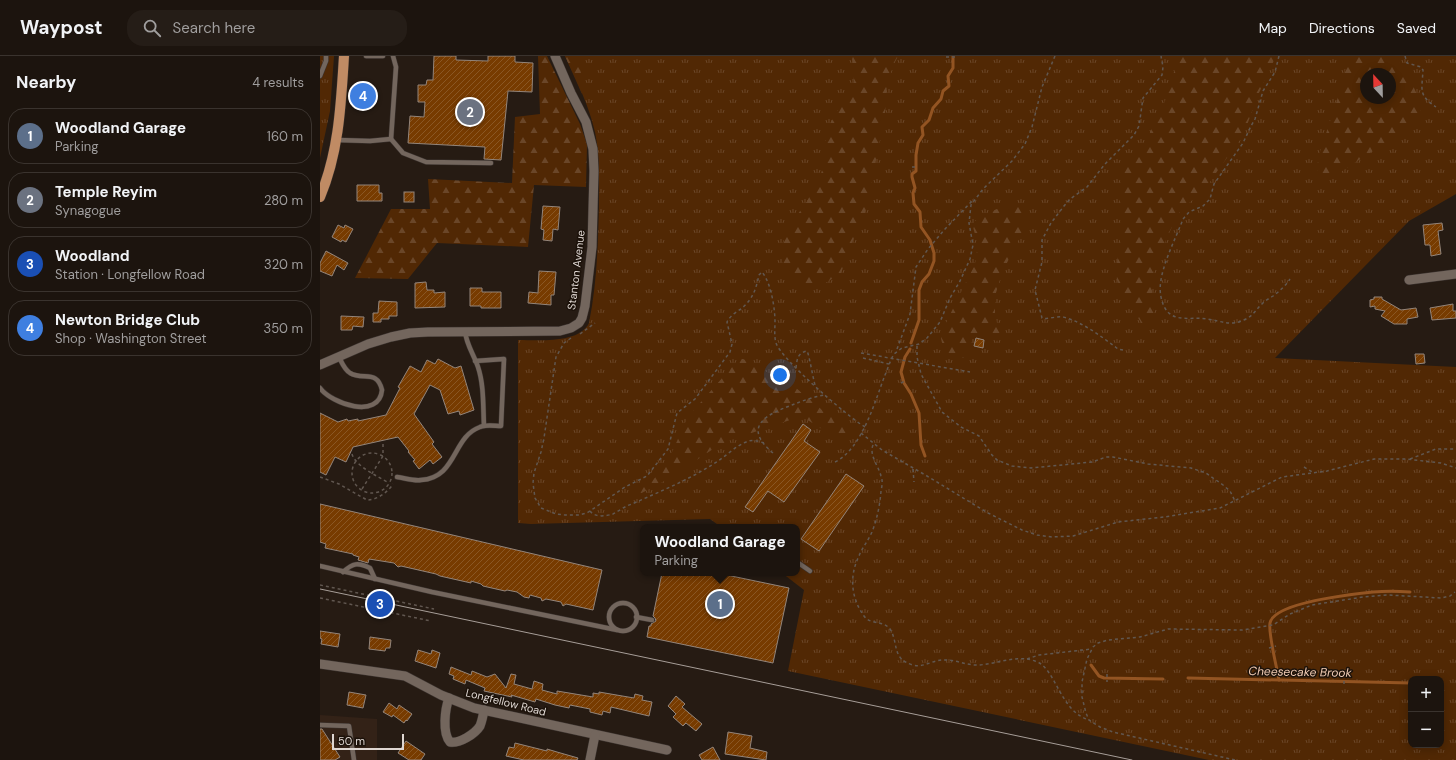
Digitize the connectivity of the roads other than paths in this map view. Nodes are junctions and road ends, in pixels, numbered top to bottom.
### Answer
1 (326, 56) edge
2 (344, 56) edge
3 (366, 56) edge
4 (383, 56) edge
5 (393, 56) edge
6 (555, 56) edge
7 (320, 76) edge
8 (391, 139) junction
9 (337, 140) junction
10 (491, 163) dead end
11 (320, 198) edge
12 (1456, 274) edge
13 (1409, 280) dead end
14 (465, 332) junction
15 (339, 357) junction
16 (475, 361) junction
17 (320, 365) edge
18 (320, 388) edge
19 (484, 426) junction
20 (397, 477) road end
21 (800, 564) edge
22 (320, 566) edge
23 (810, 571) dead end
24 (343, 572) junction
25 (375, 578) junction
26 (636, 617) junction
27 (652, 620) dead end
28 (618, 630) junction
29 (320, 664) edge
30 (449, 698) junction
31 (484, 710) junction
32 (320, 725) edge
33 (595, 735) junction
34 (667, 750) dead end
35 (354, 760) edge
36 (590, 760) edge

1 - 7 lane
2 - 9 main road
3 - 4 lane
5 - 8 lane
6 - 14 street, Stanton Avenue
8 - 9 lane
8 - 10 lane
9 - 11 main road
12 - 13 street
14 - 15 street, Stanton Avenue
14 - 16 lane
15 - 17 street, Stanton Avenue
15 - 18 lane
16 - 19 lane
16 - 19 lane
19 - 20 lane
21 - 23 lane
22 - 24 lane
24 - 25 lane
24 - 25 lane
25 - 28 lane
26 - 27 lane
26 - 28 lane
26 - 28 lane
29 - 30 street, Longfellow Road
30 - 31 street, Longfellow Road
30 - 31 street
31 - 33 street, Longfellow Road
32 - 35 lane
33 - 34 street, Longfellow Road
33 - 36 street

